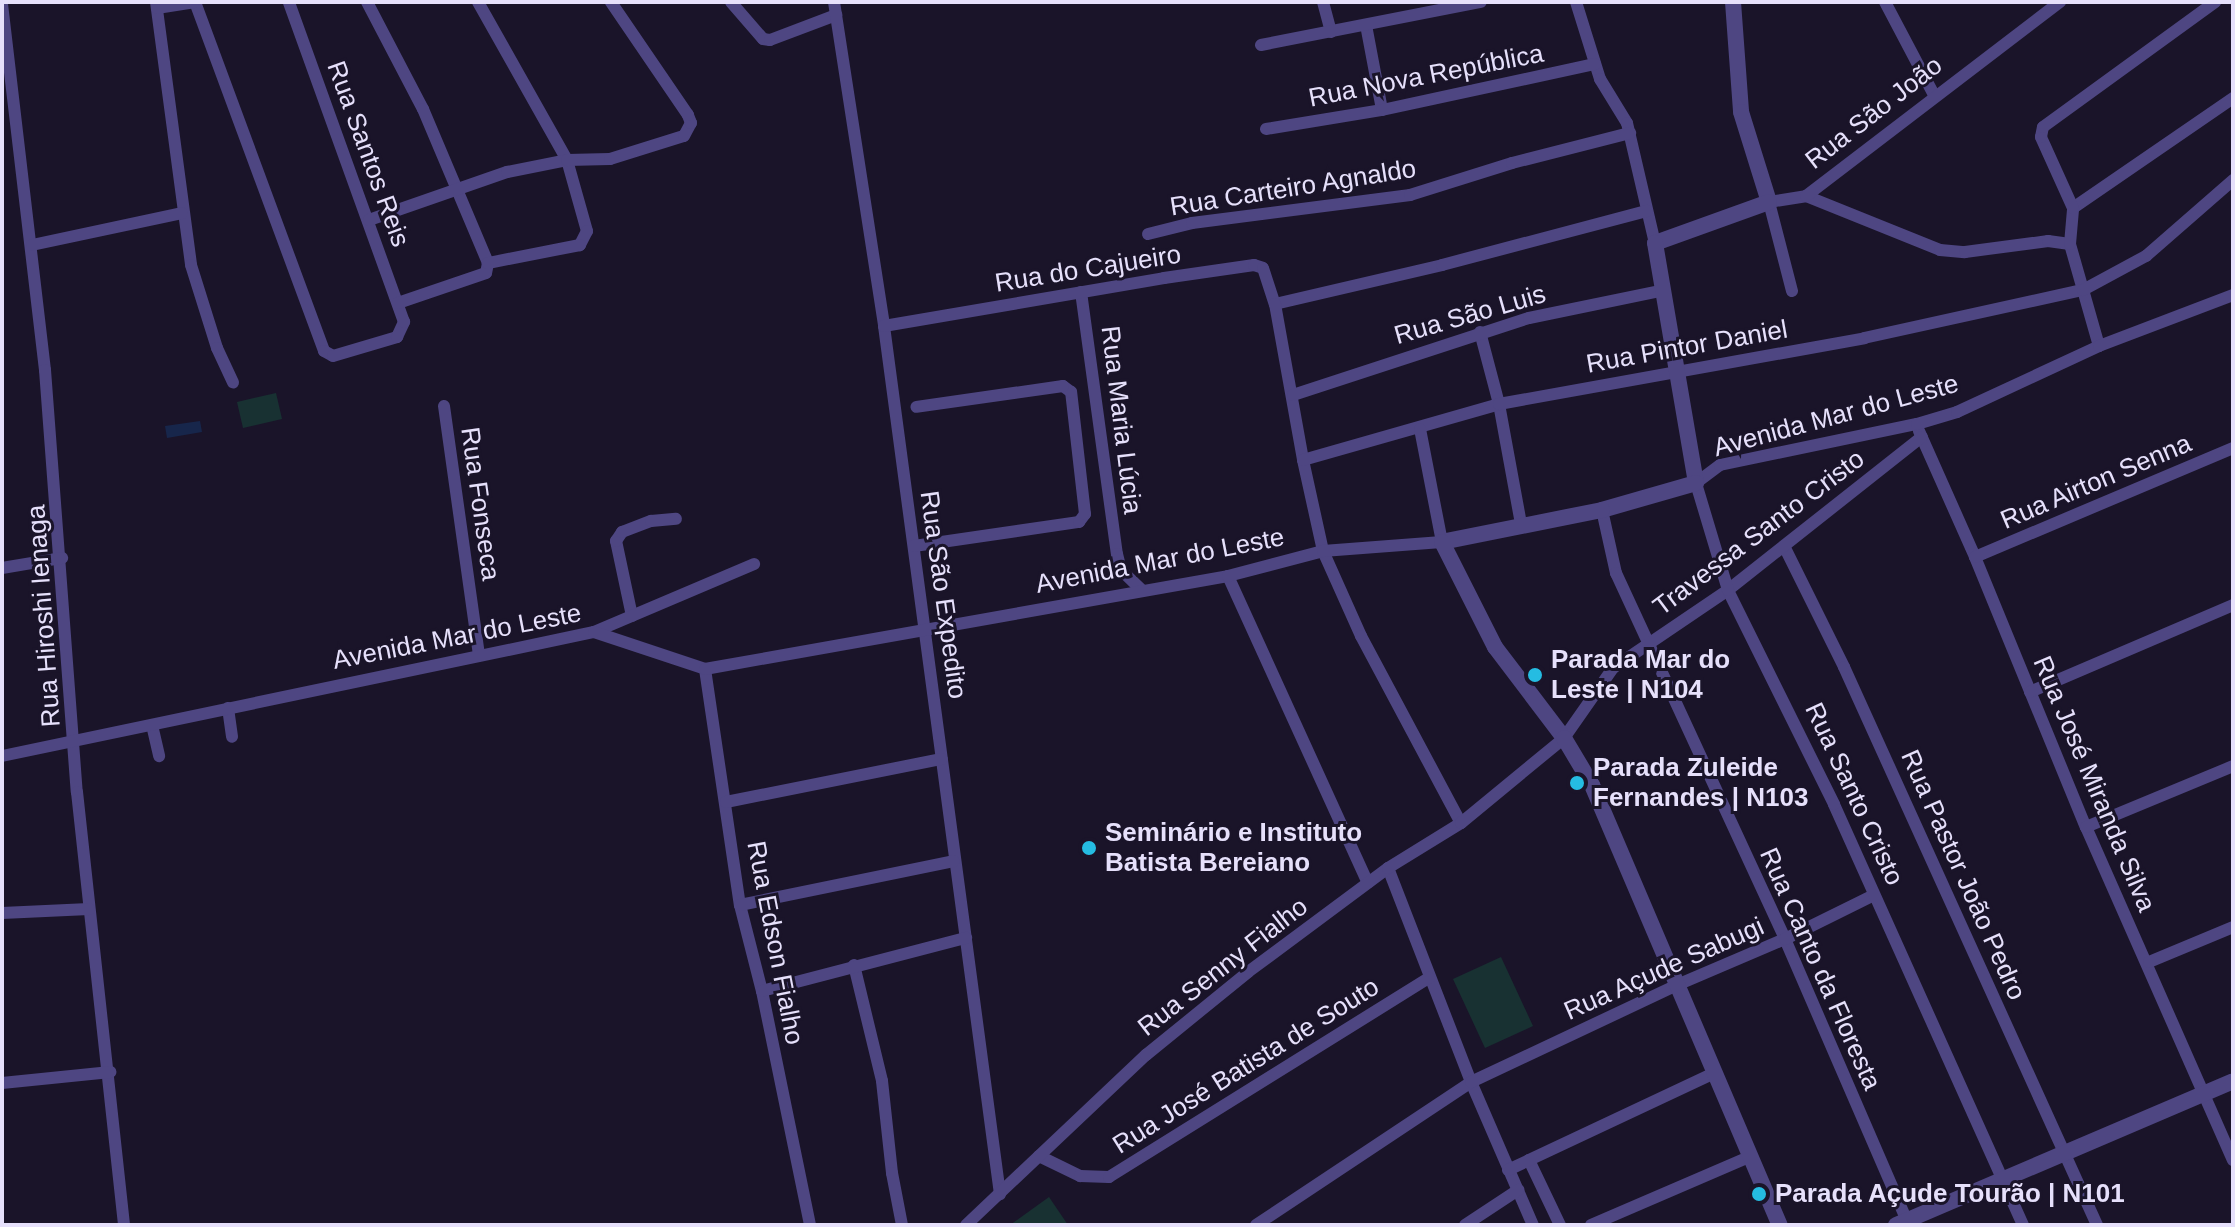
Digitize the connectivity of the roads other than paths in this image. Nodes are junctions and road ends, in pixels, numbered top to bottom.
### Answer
1 (194, 2) edge
2 (289, 2) edge
3 (367, 2) edge
4 (478, 2) edge
5 (611, 2) edge
6 (731, 2) edge
7 (1323, 2) edge
8 (1481, 2) edge
9 (1576, 2) edge
10 (1733, 2) edge
11 (1885, 2) edge
12 (2060, 2) edge
13 (2215, 2) edge
14 (2, 4) edge
15 (156, 5) edge
16 (835, 8) edge
17 (1366, 25) junction
18 (1331, 32) junction
19 (1261, 45) dead end
20 (1595, 64) junction
21 (1934, 95) junction
22 (2233, 98) edge
23 (1382, 110) junction
24 (1266, 129) dead end
25 (1630, 133) junction
26 (567, 160) junction
27 (2232, 185) edge
28 (459, 187) junction
29 (1806, 196) junction
30 (1769, 202) junction
31 (2073, 208) junction
32 (1647, 211) junction
33 (182, 213) junction
34 (369, 220) junction
35 (1148, 234) dead end
36 (1655, 243) junction
37 (2070, 244) junction
38 (32, 245) junction
39 (488, 267) junction
40 (1664, 290) junction
41 (2083, 290) junction
42 (1792, 291) dead end
43 (1081, 292) junction
44 (2233, 295) edge
45 (398, 303) junction
46 (1275, 304) junction
47 (884, 326) junction
48 (1480, 332) junction
49 (2099, 346) junction
50 (1679, 371) junction
51 (233, 383) dead end
52 (1293, 395) junction
53 (1499, 404) junction
54 (444, 406) dead end
55 (916, 407) dead end
56 (1917, 424) junction
57 (1420, 429) junction
58 (1922, 437) junction
59 (2233, 448) edge
60 (1303, 460) junction
61 (1696, 483) junction
62 (1602, 510) junction
63 (676, 519) dead end
64 (1521, 524) junction
65 (1442, 542) junction
66 (914, 546) junction
67 (1784, 546) junction
68 (1323, 551) junction
69 (1975, 557) junction
70 (62, 558) junction
71 (754, 564) dead end
72 (2, 568) edge
73 (1228, 576) junction
74 (1728, 590) junction
75 (1143, 591) junction
76 (2233, 605) edge
77 (632, 616) junction
78 (926, 630) junction
79 (594, 632) junction
80 (1648, 644) junction
81 (479, 656) junction
82 (705, 669) junction
83 (2030, 692) junction
84 (228, 708) junction
85 (152, 725) junction
86 (232, 737) dead end
87 (1564, 738) junction
88 (75, 740) junction
89 (2, 756) edge
90 (159, 756) dead end
91 (942, 759) junction
92 (2233, 766) edge
93 (726, 802) junction
94 (1461, 823) junction
95 (2086, 827) junction
96 (954, 861) junction
97 (1388, 868) junction
98 (1368, 883) junction
99 (1874, 895) junction
100 (740, 905) junction
101 (89, 909) junction
102 (2, 913) edge
103 (2233, 927) edge
104 (966, 938) junction
105 (1785, 939) junction
106 (2149, 962) junction
107 (854, 965) junction
108 (1429, 978) junction
109 (1677, 985) junction
110 (762, 991) junction
111 (110, 1072) junction
112 (1712, 1074) junction
113 (2233, 1081) edge
114 (1471, 1082) junction
115 (2, 1083) edge
116 (2202, 1093) junction
117 (2066, 1152) junction
118 (1039, 1156) junction
119 (1749, 1157) junction
120 (1529, 1160) junction
121 (2233, 1160) edge
122 (1508, 1170) junction
123 (2003, 1180) junction
124 (1518, 1190) junction
125 (1000, 1194) junction
126 (1904, 1223) edge
127 (124, 1225) edge
128 (810, 1225) edge
129 (902, 1225) edge
130 (966, 1225) edge
131 (1256, 1225) edge
132 (1465, 1225) edge
133 (1533, 1225) edge
134 (1560, 1225) edge
135 (1591, 1225) edge
136 (1780, 1225) edge
137 (2023, 1225) edge
138 (2097, 1225) edge

1 - 15 street
1 - 45 street, Rua Santos Reis
2 - 34 street, Rua Santos Reis
3 - 28 street
4 - 26 street
5 - 26 street
6 - 16 street
7 - 18 street
8 - 17 street
9 - 20 street
10 - 30 street
11 - 21 street
12 - 21 street, Rua São João
13 - 31 street
14 - 38 street, Rua Hiroshi Ienaga
15 - 33 street
16 - 47 street, Rua São Expedito
17 - 18 street
17 - 23 street
18 - 19 street
20 - 23 street, Rua Nova República
20 - 25 street
21 - 29 street, Rua São João
22 - 31 street
23 - 24 street, Rua Nova República
25 - 32 street
25 - 35 street, Rua Carteiro Agnaldo
26 - 28 street
26 - 39 street
27 - 41 street, Rua Pintor Daniel
28 - 34 street
28 - 39 street
29 - 30 street, Rua São João
29 - 37 street
30 - 36 street, Rua São João
30 - 42 street
31 - 37 street
32 - 36 street
32 - 46 street
33 - 38 street
33 - 51 street
34 - 45 street, Rua Santos Reis
36 - 40 street, Rua Santo Cristo
37 - 41 street
38 - 70 street, Rua Hiroshi Ienaga
39 - 45 street
40 - 48 street, Rua São Luis
40 - 50 street, Rua Santo Cristo
41 - 49 street
41 - 50 street, Rua Pintor Daniel
43 - 46 street, Rua do Cajueiro
43 - 47 street, Rua do Cajueiro
43 - 75 street, Rua Maria Lúcia
44 - 49 street, Avenida Mar do Leste
46 - 52 street, Rua do Cajueiro
47 - 66 street, Rua São Expedito
48 - 52 street, Rua São Luis
48 - 53 street
49 - 56 street, Avenida Mar do Leste
50 - 53 street, Rua Pintor Daniel
50 - 61 street, Rua Santo Cristo
52 - 60 street, Rua do Cajueiro
53 - 57 street, Rua Pintor Daniel
53 - 64 street
54 - 81 street, Rua Fonseca
55 - 66 street
56 - 58 street, Rua José Miranda Silva
56 - 61 street, Avenida Mar do Leste
57 - 60 street, Rua Pintor Daniel
57 - 65 street
58 - 67 street, Travessa Santo Cristo
58 - 69 street, Rua José Miranda Silva
59 - 69 street, Rua Airton Senna
60 - 68 street, Rua do Cajueiro
61 - 62 street, Avenida Mar do Leste
61 - 74 street, Rua Santo Cristo
62 - 64 street, Avenida Mar do Leste
62 - 80 street, Rua Canto da Floresta
63 - 77 street
64 - 65 street, Avenida Mar do Leste
65 - 68 street, Avenida Mar do Leste
65 - 87 street
66 - 78 street, Rua São Expedito
67 - 74 street, Travessa Santo Cristo
67 - 117 street, Rua Pastor João Pedro
68 - 73 street, Avenida Mar do Leste
68 - 94 street, Rua do Cajueiro
69 - 83 street, Rua José Miranda Silva
70 - 72 street
70 - 88 street, Rua Hiroshi Ienaga
71 - 77 street
73 - 75 street, Avenida Mar do Leste
73 - 98 street
74 - 80 street, Travessa Santo Cristo
74 - 99 street, Rua Santo Cristo
75 - 78 street, Avenida Mar do Leste
76 - 83 street
77 - 79 street
78 - 82 street, Avenida Mar do Leste
78 - 91 street, Rua São Expedito
79 - 81 street, Avenida Mar do Leste
79 - 82 street, Avenida Mar do Leste
80 - 87 street, Travessa Santo Cristo
80 - 105 street, Rua Canto da Floresta
81 - 84 street, Avenida Mar do Leste
82 - 93 street, Rua Edson Fialho
83 - 95 street, Rua José Miranda Silva
84 - 85 street, Avenida Mar do Leste
84 - 86 street
85 - 88 street, Avenida Mar do Leste
85 - 90 street
87 - 94 street, Rua Senny Fialho
87 - 109 street
88 - 89 street, Avenida Mar do Leste
88 - 101 street, Rua Hiroshi Ienaga
91 - 93 street
91 - 96 street, Rua São Expedito
92 - 95 street
93 - 100 street, Rua Edson Fialho
94 - 97 street, Rua Senny Fialho
95 - 106 street, Rua José Miranda Silva
96 - 100 street
96 - 104 street, Rua São Expedito
97 - 98 street, Rua Senny Fialho
97 - 108 street
98 - 118 street, Rua Senny Fialho
99 - 105 street, Rua Açude Sabugi
99 - 123 street, Rua Santo Cristo
100 - 110 street, Rua Edson Fialho
101 - 102 street
101 - 111 street, Rua Hiroshi Ienaga
103 - 106 street
104 - 107 street
104 - 125 street, Rua São Expedito
105 - 109 street, Rua Açude Sabugi
105 - 126 street, Rua Canto da Floresta
106 - 116 street, Rua José Miranda Silva
107 - 110 street
107 - 129 street
108 - 114 street
108 - 118 street, Rua José Batista de Souto
109 - 112 street
109 - 114 street, Rua Açude Sabugi
110 - 128 street, Rua Edson Fialho
111 - 115 street
111 - 127 street, Rua Hiroshi Ienaga
112 - 119 street
112 - 120 street
113 - 116 street
114 - 122 street
114 - 131 street, Rua Açude Sabugi
116 - 117 street
116 - 121 street, Rua José Miranda Silva
117 - 123 street
117 - 138 street, Rua Pastor João Pedro
118 - 125 street, Rua Senny Fialho
119 - 135 street
119 - 136 street
120 - 122 street
120 - 134 street
122 - 124 street
123 - 126 street
123 - 137 street, Rua Santo Cristo
124 - 132 street
124 - 133 street
125 - 130 street, Rua Senny Fialho

